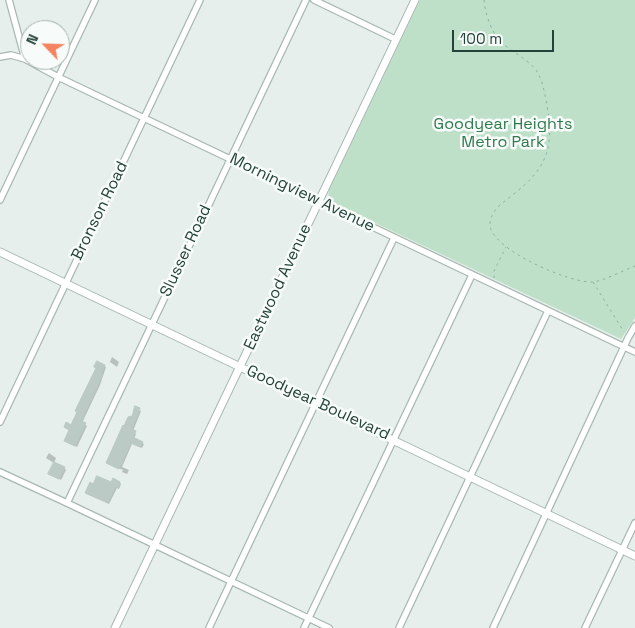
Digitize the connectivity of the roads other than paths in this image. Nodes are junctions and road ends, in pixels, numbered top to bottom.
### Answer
1 (9, 0) edge
2 (95, 0) edge
3 (200, 0) edge
4 (306, 0) edge
5 (314, 0) edge
6 (415, 0) edge
7 (395, 39) junction
8 (20, 43) edge
9 (0, 57) edge
10 (20, 58) edge
11 (45, 70) edge
12 (58, 77) junction
13 (144, 118) junction
14 (230, 159) junction
15 (0, 200) edge
16 (319, 202) junction
17 (394, 238) junction
18 (0, 252) edge
19 (472, 275) junction
20 (65, 283) junction
21 (548, 311) junction
22 (152, 324) junction
23 (635, 326) edge
24 (624, 347) junction
25 (635, 352) edge
26 (240, 367) junction
27 (315, 402) junction
28 (0, 422) edge
29 (393, 439) junction
30 (0, 472) edge
31 (470, 476) junction
32 (67, 503) junction
33 (547, 514) junction
34 (635, 523) edge
35 (155, 544) junction
36 (622, 550) junction
37 (635, 556) edge
38 (232, 581) junction
39 (308, 618) junction
40 (115, 628) edge
41 (209, 628) edge
42 (304, 628) edge
43 (329, 628) edge
44 (399, 628) edge
45 (493, 628) edge
46 (585, 628) edge

1 - 8 street
2 - 12 street
3 - 13 street, Bronson Road
4 - 14 street, Slusser Road
5 - 7 street
6 - 7 street, Eastwood Avenue
7 - 16 street, Eastwood Avenue
9 - 10 street
11 - 12 street, Morningview Avenue
12 - 13 street, Morningview Avenue
12 - 15 street
13 - 14 street, Morningview Avenue
13 - 20 street, Bronson Road
14 - 16 street, Morningview Avenue
14 - 22 street, Slusser Road
16 - 17 street, Morningview Avenue
16 - 26 street, Eastwood Avenue
17 - 19 street, Morningview Avenue
17 - 27 street
18 - 20 street, Goodyear Boulevard
19 - 21 street, Morningview Avenue
19 - 29 street
20 - 22 street, Goodyear Boulevard
20 - 28 street, Bronson Road
21 - 24 street, Morningview Avenue
21 - 31 street
22 - 26 street, Goodyear Boulevard
22 - 32 street, Slusser Road
23 - 24 street
24 - 25 street, Morningview Avenue
24 - 33 street
26 - 27 street, Goodyear Boulevard
26 - 35 street, Eastwood Avenue
27 - 29 street, Goodyear Boulevard
27 - 38 street
29 - 31 street, Goodyear Boulevard
29 - 39 street
30 - 32 street
31 - 33 street, Goodyear Boulevard
31 - 44 street
32 - 35 street
33 - 36 street, Goodyear Boulevard
33 - 45 street
34 - 36 street
35 - 38 street
35 - 40 street, Eastwood Avenue
36 - 37 street, Goodyear Boulevard
36 - 46 street
38 - 39 street
38 - 41 street
39 - 42 street
39 - 43 street

